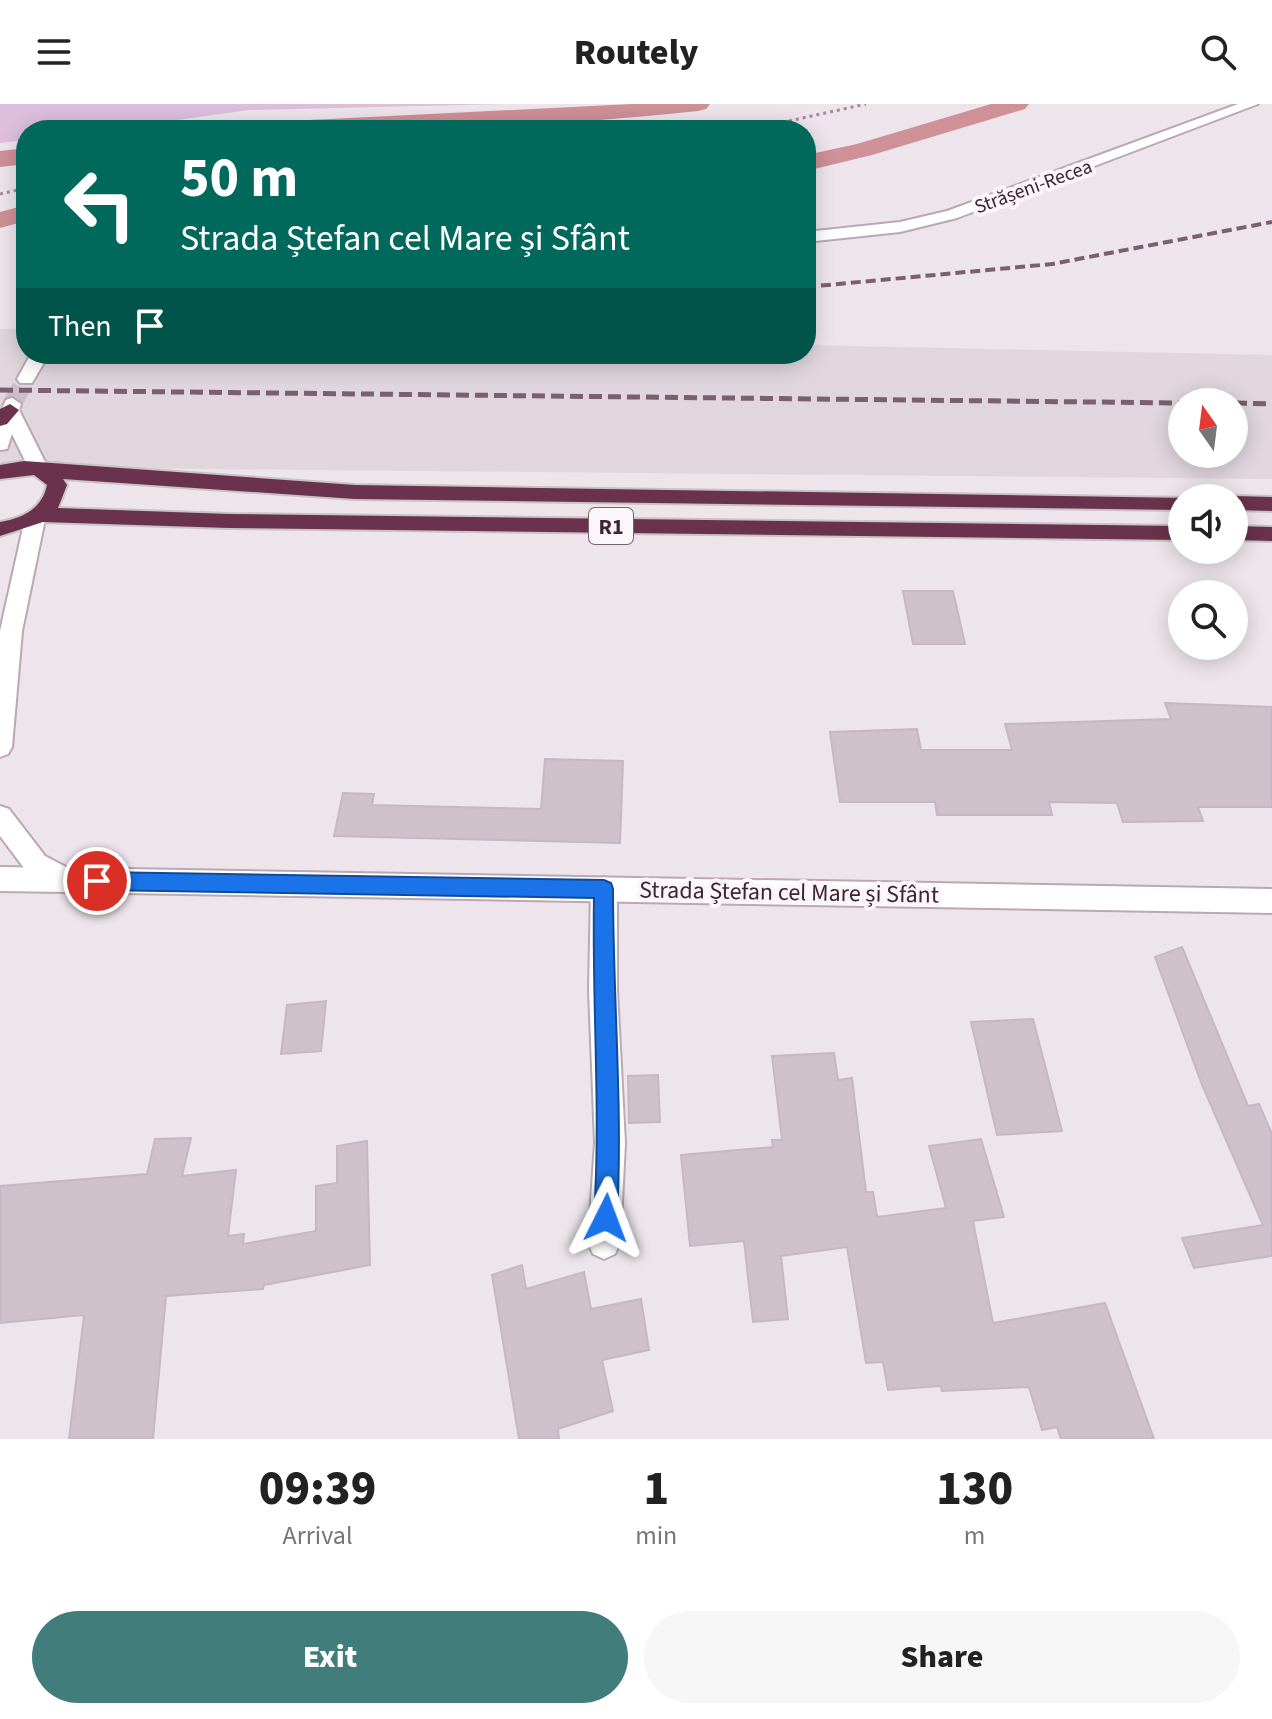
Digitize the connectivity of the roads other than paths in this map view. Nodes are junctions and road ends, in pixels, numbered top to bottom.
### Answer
1 (1251, 104) edge
2 (816, 236) edge
3 (34, 364) edge
4 (26, 379) tunnel mouth
5 (7, 411) edge
6 (0, 444) edge
7 (42, 470) junction
8 (0, 472) edge
9 (1168, 503) edge
10 (1248, 503) edge
11 (1272, 504) edge
12 (38, 517) junction
13 (0, 529) edge
14 (1168, 533) edge
15 (1248, 533) edge
16 (1272, 534) edge
17 (0, 591) edge
18 (11, 631) junction
19 (0, 747) edge
20 (0, 817) edge
21 (0, 879) edge
22 (65, 880) junction
23 (604, 889) junction
24 (1272, 901) edge
25 (604, 1243) dead end

1 - 2 street, Strășeni-Recea
3 - 4 street
5 - 6 street
5 - 7 street
7 - 8 highway
7 - 9 highway, R1
7 - 12 highway
10 - 11 highway
12 - 13 highway
12 - 14 highway, R1
12 - 18 street
15 - 16 highway
17 - 18 street
18 - 19 street
20 - 22 street
21 - 22 street, Strada Ștefan cel Mare și Sfânt
22 - 23 street, Strada Ștefan cel Mare și Sfânt
23 - 24 street, Strada Ștefan cel Mare și Sfânt
23 - 25 street

